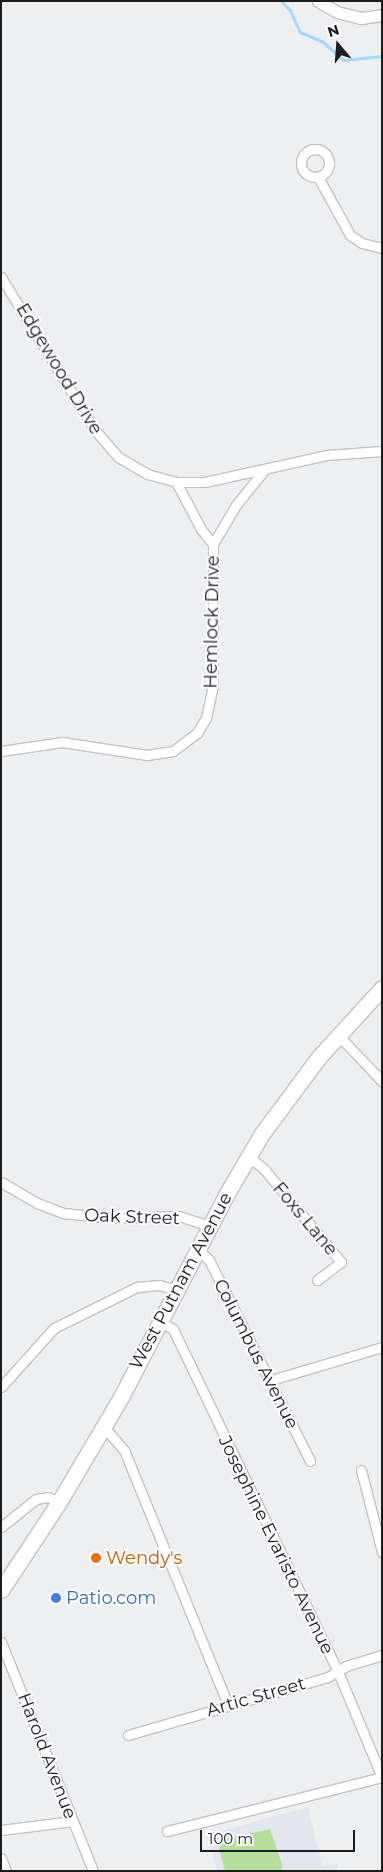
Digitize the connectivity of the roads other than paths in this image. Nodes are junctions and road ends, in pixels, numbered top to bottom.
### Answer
1 (318, 1) edge
2 (382, 15) edge
3 (318, 177) dead end
4 (382, 248) edge
5 (1, 277) edge
6 (382, 452) edge
7 (265, 469) junction
8 (176, 482) junction
9 (214, 544) junction
10 (1, 751) edge
11 (382, 988) edge
12 (338, 1035) junction
13 (382, 1081) edge
14 (248, 1156) junction
15 (1, 1182) edge
16 (210, 1226) junction
17 (198, 1249) junction
18 (317, 1280) dead end
19 (177, 1290) junction
20 (160, 1322) junction
21 (382, 1347) edge
22 (268, 1381) junction
23 (1, 1387) edge
24 (103, 1426) junction
25 (310, 1461) dead end
26 (361, 1470) dead end
27 (59, 1502) junction
28 (1, 1527) edge
29 (382, 1552) edge
30 (1, 1590) edge
31 (1, 1642) edge
32 (382, 1655) edge
33 (338, 1672) junction
34 (228, 1705) junction
35 (128, 1735) dead end
36 (382, 1777) edge
37 (72, 1821) junction
38 (1, 1830) edge
39 (166, 1831) dead end
40 (1, 1858) edge
41 (6, 1871) edge
42 (94, 1871) edge

1 - 2 street
3 - 4 street
5 - 8 street, Edgewood Drive
6 - 7 street, Edgewood Drive
7 - 8 street, Edgewood Drive
7 - 9 street, Hemlock Drive
8 - 9 street, Hemlock Drive
9 - 10 street, Hemlock Drive
11 - 12 main road, West Putnam Avenue
12 - 13 street
12 - 14 main road, West Putnam Avenue
14 - 16 main road, West Putnam Avenue
14 - 18 street, Foxs Lane
15 - 16 street, Oak Street
16 - 17 main road, West Putnam Avenue
17 - 19 main road, West Putnam Avenue
17 - 22 street, Columbus Avenue
19 - 20 main road, West Putnam Avenue
19 - 23 street
20 - 24 main road, West Putnam Avenue
20 - 33 street, Josephine Evaristo Avenue
21 - 22 street
22 - 25 street, Columbus Avenue
24 - 27 main road, West Putnam Avenue
24 - 34 street
26 - 29 street
27 - 28 street
27 - 30 main road, West Putnam Avenue
31 - 37 street, Harold Avenue
32 - 33 street, Artic Street
33 - 34 street, Artic Street
33 - 36 street, Josephine Evaristo Avenue
34 - 35 street, Artic Street
36 - 39 street
37 - 38 street
37 - 42 street, Harold Avenue
40 - 41 street

